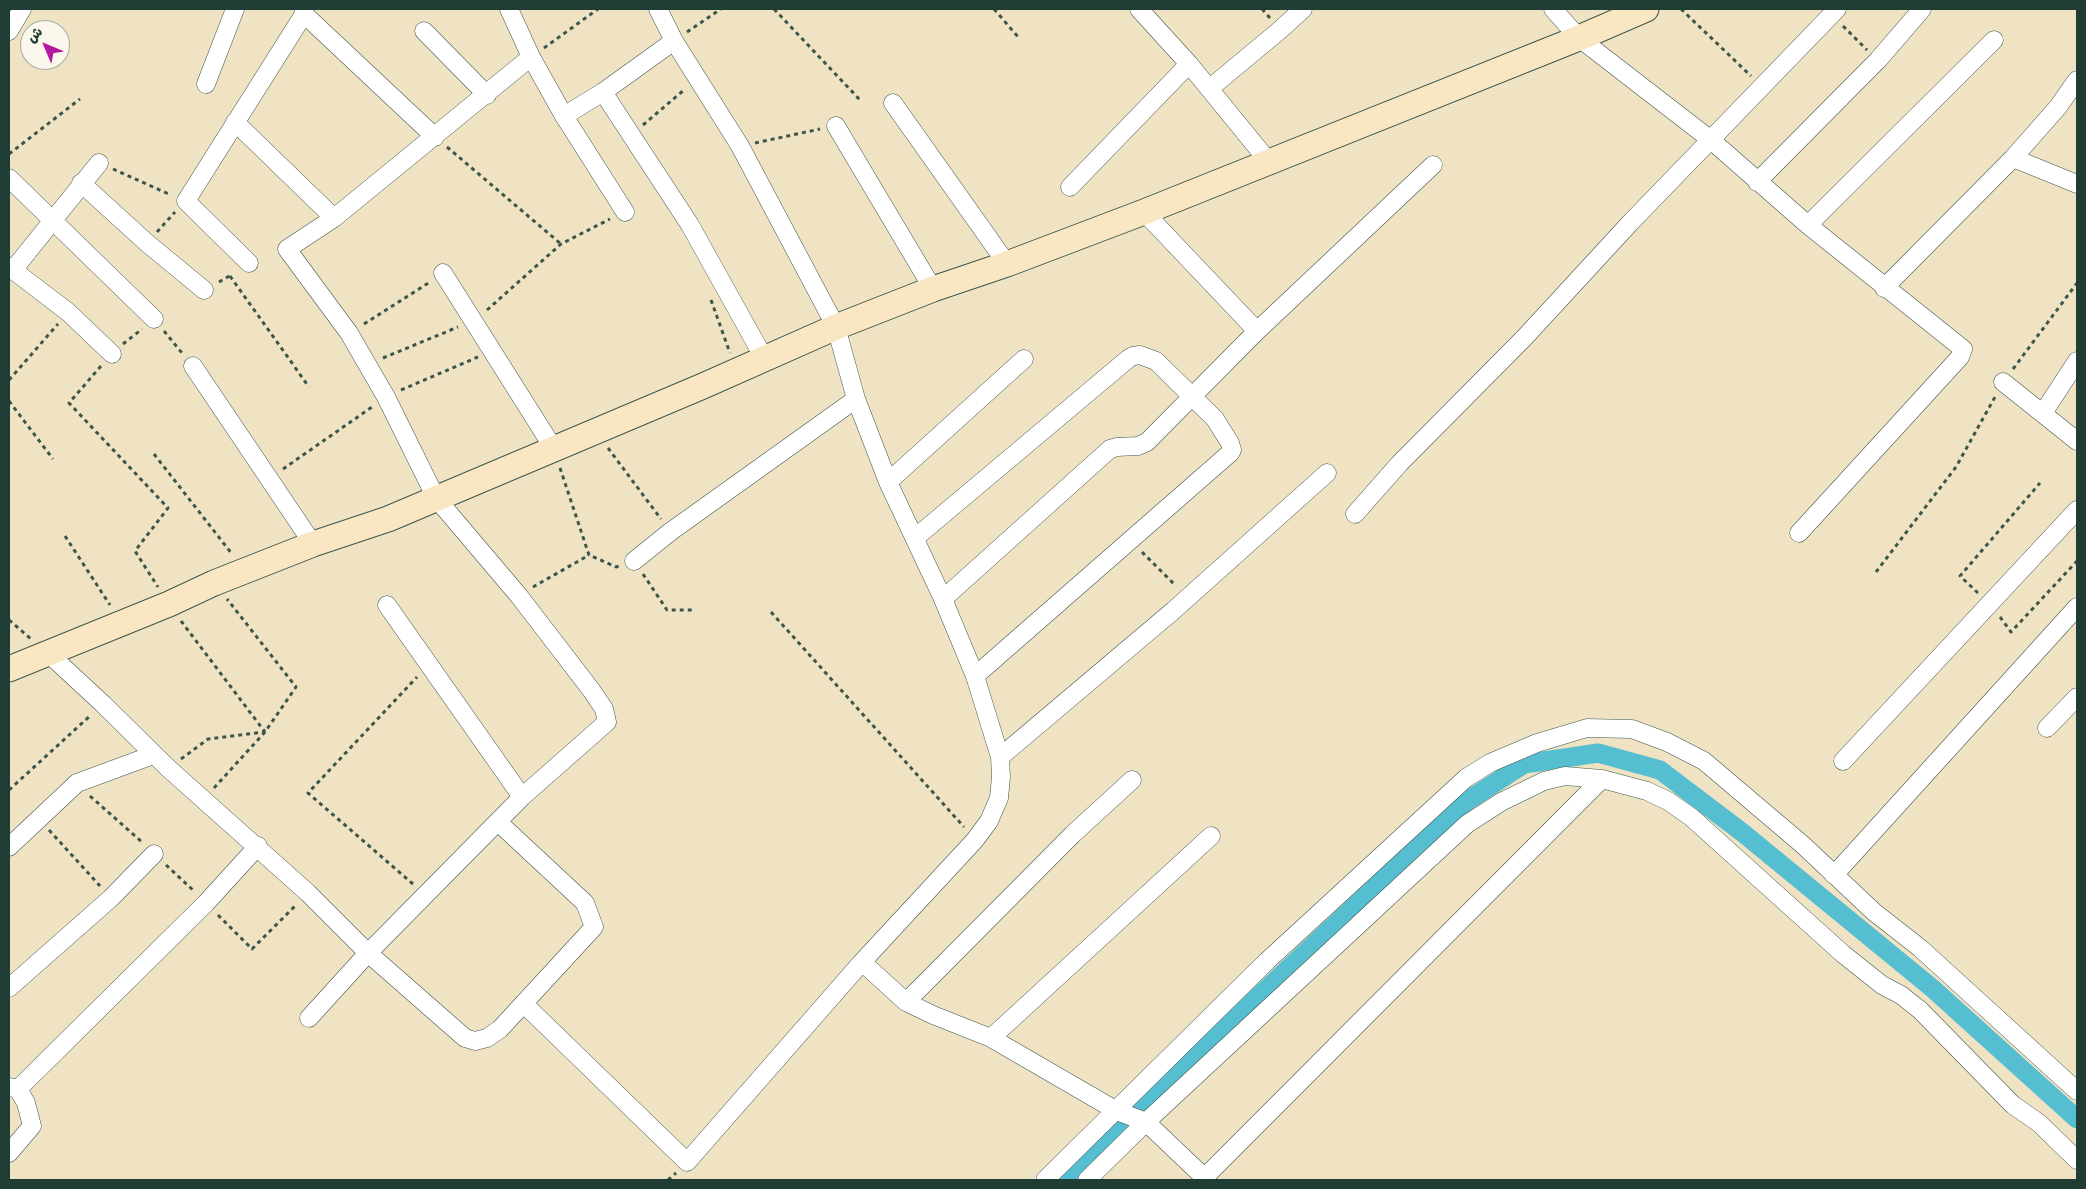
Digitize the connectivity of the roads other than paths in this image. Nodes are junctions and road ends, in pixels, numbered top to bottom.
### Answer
1 (22, 9) edge
2 (235, 9) edge
3 (509, 9) edge
4 (658, 9) edge
5 (1139, 9) edge
6 (1303, 9) edge
7 (1554, 9) edge
8 (1646, 9) edge
9 (1922, 9) edge
10 (304, 12) edge
11 (1834, 12) edge
12 (9, 31) edge
13 (424, 31) dead end
14 (1580, 38) junction
15 (1994, 40) dead end
16 (674, 41) junction
17 (531, 57) junction
18 (1189, 64) junction
19 (2077, 80) edge
20 (206, 84) dead end
21 (1209, 89) junction
22 (603, 92) junction
23 (487, 95) junction
24 (893, 103) dead end
25 (564, 116) junction
26 (235, 122) junction
27 (836, 126) road end
28 (435, 137) junction
29 (1711, 140) junction
30 (2013, 158) junction
31 (1269, 162) junction
32 (99, 163) road end
33 (1433, 165) dead end
34 (9, 178) edge
35 (1756, 182) junction
36 (81, 183) junction
37 (2077, 184) edge
38 (1070, 187) dead end
39 (625, 212) road end
40 (1144, 212) junction
41 (334, 218) junction
42 (52, 220) junction
43 (1808, 225) junction
44 (248, 263) dead end
45 (1007, 264) junction
46 (11, 268) edge
47 (443, 273) road end
48 (1884, 288) junction
49 (933, 289) junction
50 (204, 290) dead end
51 (154, 319) road end
52 (836, 327) junction
53 (1257, 331) junction
54 (112, 354) road end
55 (764, 358) junction
56 (1024, 359) dead end
57 (2077, 360) edge
58 (193, 366) road end
59 (2003, 382) road end
60 (1192, 396) junction
61 (856, 399) junction
62 (2043, 413) junction
63 (2077, 441) edge
64 (554, 449) junction
65 (1327, 474) dead end
66 (888, 482) junction
67 (436, 498) junction
68 (2077, 510) edge
69 (1354, 514) dead end
70 (1799, 534) dead end
71 (914, 538) junction
72 (313, 544) junction
73 (634, 562) road end
74 (943, 600) junction
75 (387, 605) dead end
76 (2077, 607) edge
77 (49, 654) junction
78 (9, 670) edge
79 (975, 676) junction
80 (2077, 697) edge
81 (2046, 728) dead end
82 (154, 755) junction
83 (1000, 757) junction
84 (1843, 761) dead end
85 (1132, 780) dead end
86 (1602, 780) junction
87 (522, 798) junction
88 (498, 822) junction
89 (1211, 836) dead end
90 (258, 846) junction
91 (9, 847) edge
92 (154, 854) road end
93 (1834, 875) junction
94 (368, 953) junction
95 (862, 962) junction
96 (9, 988) edge
97 (906, 1002) junction
98 (524, 1004) junction
99 (309, 1018) dead end
100 (991, 1038) junction
101 (2076, 1087) edge
102 (14, 1088) edge
103 (1117, 1111) junction
104 (1146, 1122) junction
105 (9, 1153) edge
106 (2077, 1160) edge
107 (1045, 1180) edge
108 (1087, 1180) edge
109 (1204, 1180) edge

1 - 12 street
2 - 20 street
3 - 17 street
4 - 16 street
5 - 18 street
6 - 21 street
7 - 14 street
8 - 14 street
9 - 35 street
10 - 26 street
10 - 28 street
11 - 29 street
13 - 23 street
14 - 29 street
14 - 31 street
15 - 43 street
16 - 22 street
16 - 52 street
17 - 23 street
17 - 25 street
18 - 21 street
18 - 38 street
19 - 30 street
21 - 31 street
22 - 25 street
22 - 55 street
23 - 28 street
24 - 45 street
25 - 39 street
26 - 41 street
26 - 44 street
27 - 49 street
28 - 41 street
29 - 35 street
29 - 69 street
30 - 37 street
30 - 48 street
31 - 40 street
32 - 36 street
33 - 53 street
34 - 42 street
35 - 43 street
36 - 42 street
36 - 50 street
40 - 45 street
40 - 53 street
41 - 67 street
42 - 46 street
42 - 51 street
43 - 48 street
45 - 49 street
46 - 54 street
47 - 64 street
48 - 70 street
49 - 52 street
52 - 55 street
52 - 61 street
53 - 60 street
55 - 64 street
56 - 66 street
57 - 62 street
58 - 72 street
59 - 62 street
60 - 71 street
60 - 74 street
60 - 79 street
61 - 66 street
61 - 73 street
62 - 63 street
64 - 67 street
65 - 83 street
66 - 71 street
67 - 72 street
67 - 87 street
68 - 84 street
71 - 74 street
72 - 77 street
74 - 79 street
75 - 87 street
76 - 93 street
77 - 78 street
77 - 82 street
79 - 83 street
80 - 81 street
82 - 90 street
82 - 91 street
83 - 95 street
85 - 97 street
86 - 104 street
86 - 106 street
86 - 109 street
87 - 88 street
88 - 94 street
88 - 98 street
89 - 100 street
90 - 94 street
90 - 102 street
92 - 96 street
93 - 101 street
93 - 103 street
94 - 98 street
94 - 99 street
95 - 97 street
95 - 98 street
97 - 100 street
100 - 103 street
102 - 105 street
103 - 104 street
103 - 107 street
104 - 108 street
104 - 109 street

